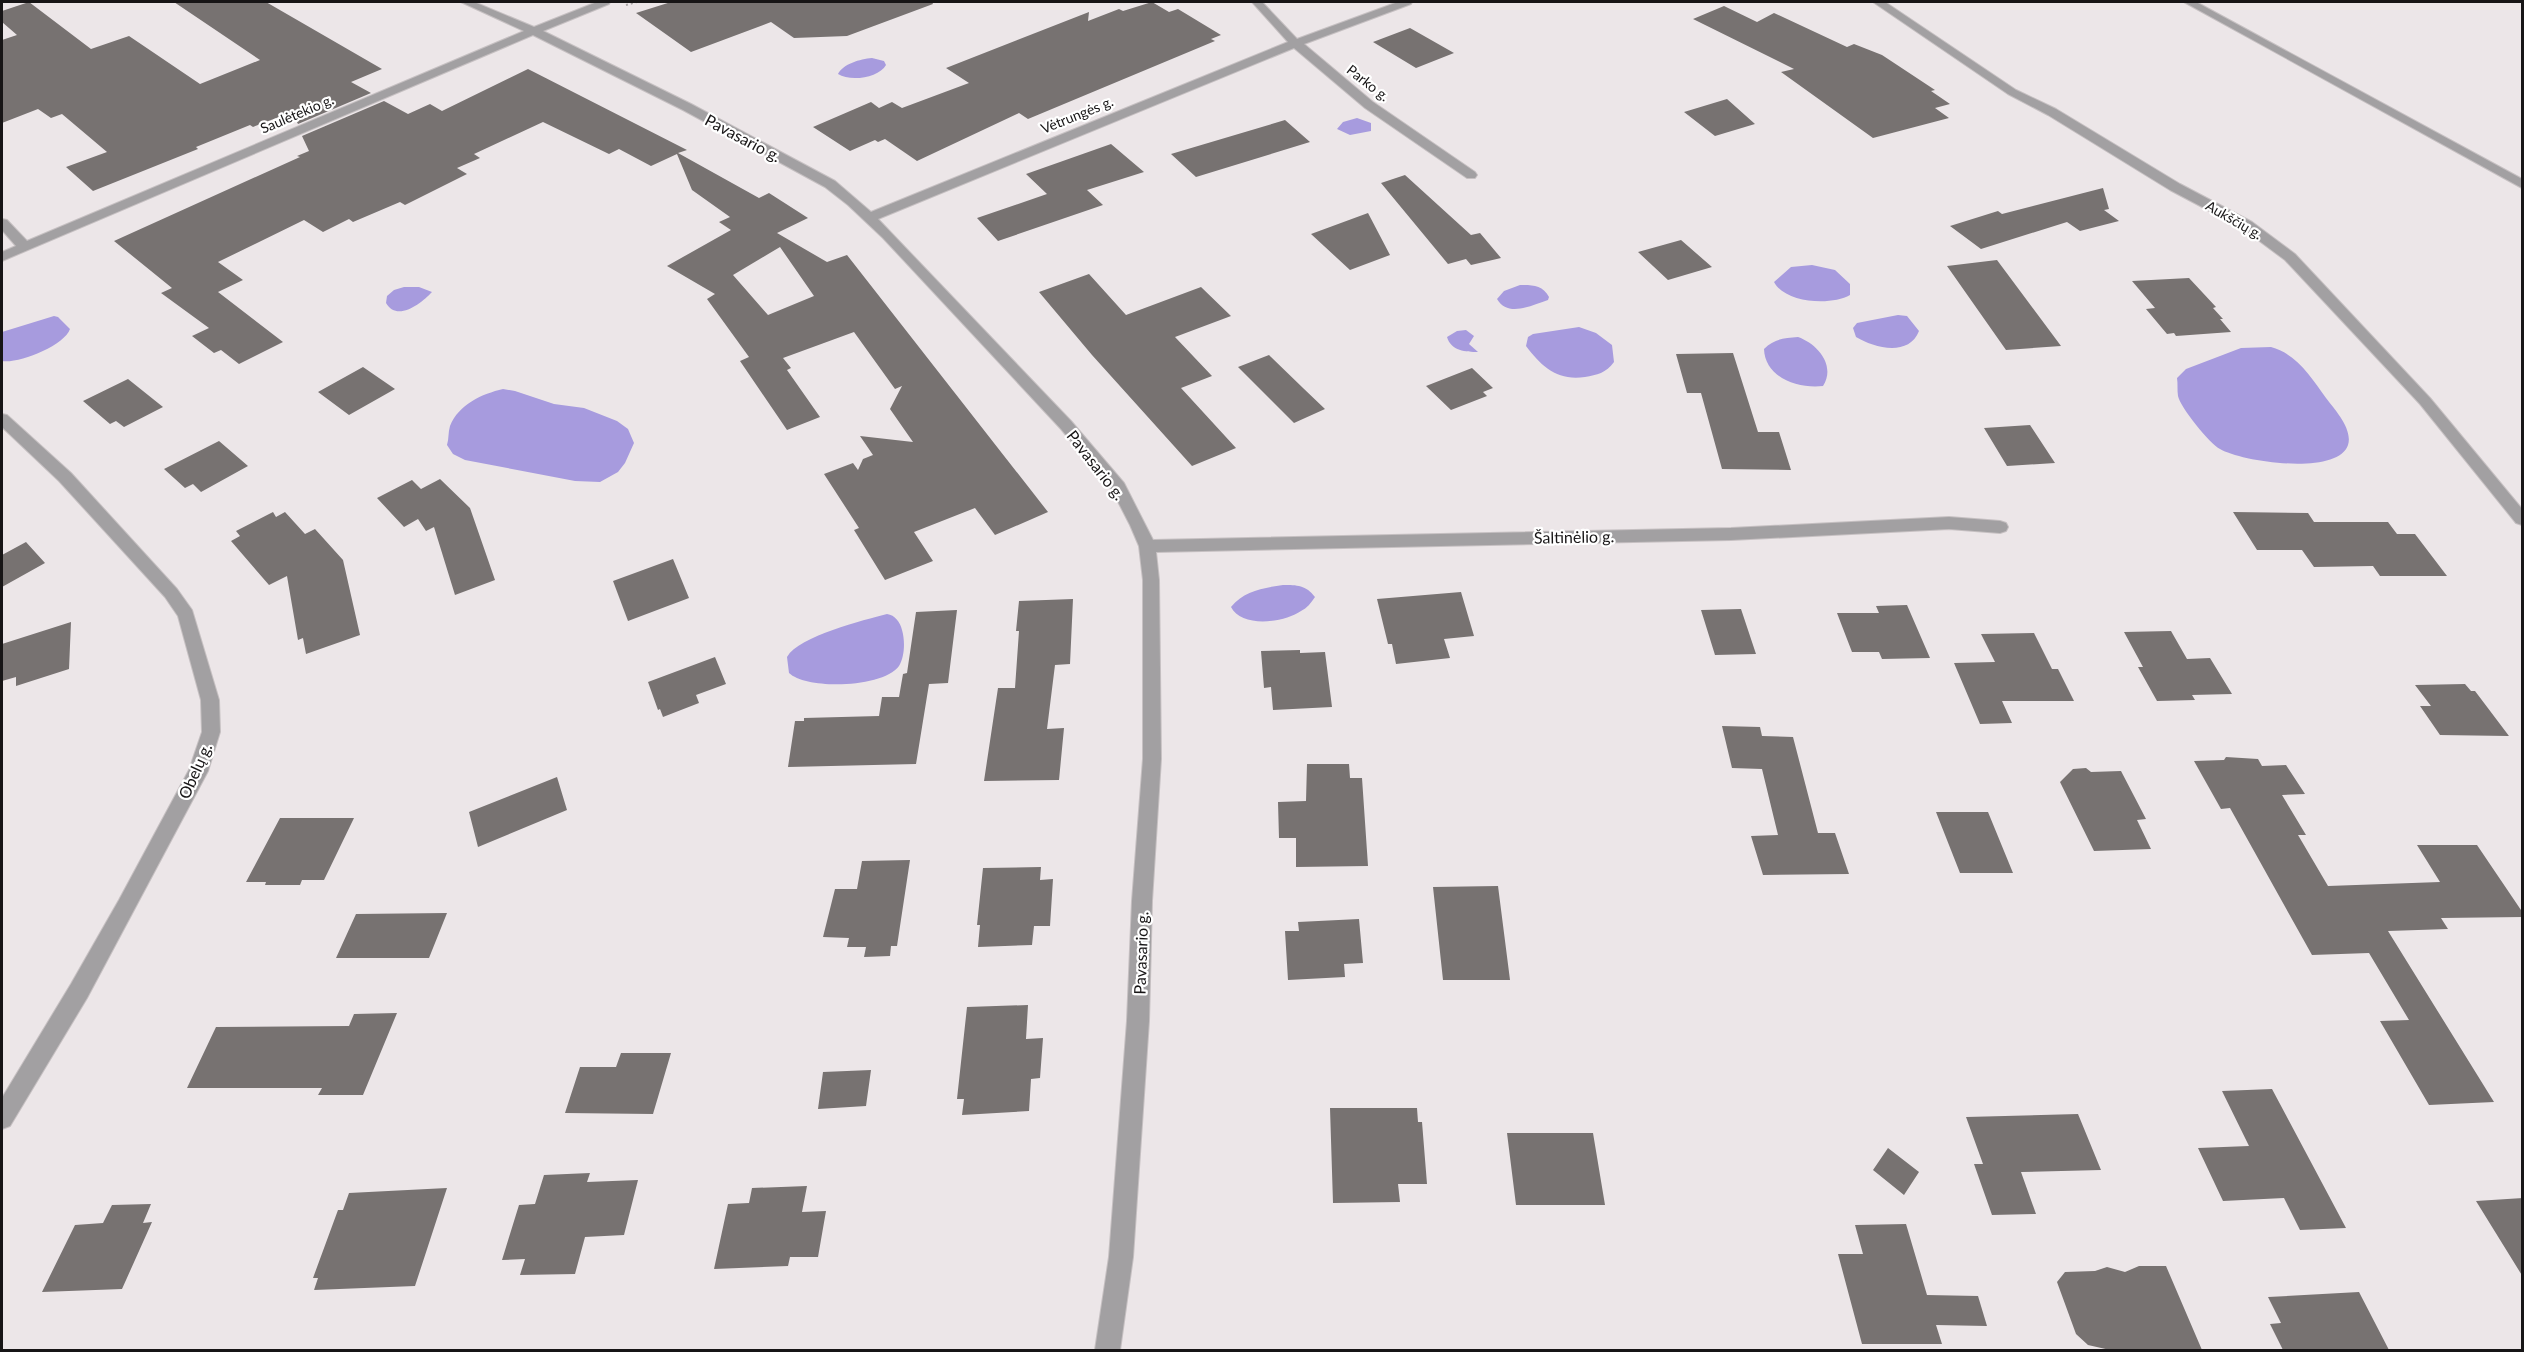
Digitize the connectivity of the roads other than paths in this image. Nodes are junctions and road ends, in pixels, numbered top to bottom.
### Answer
1 (466, 2) edge
2 (605, 2) edge
3 (1257, 2) edge
4 (1407, 2) edge
5 (1878, 2) edge
6 (2189, 2) edge
7 (532, 30) junction
8 (1294, 42) junction
9 (1471, 175) dead end
10 (2523, 184) edge
11 (871, 217) junction
12 (2, 223) edge
13 (25, 247) junction
14 (2, 257) edge
15 (2, 418) edge
16 (2523, 519) edge
17 (2000, 527) dead end
18 (1147, 546) junction
19 (2, 1118) edge
20 (1107, 1350) edge

1 - 7 street, Pavasario g.
2 - 7 street, Saulėtekio g.
3 - 8 street, Parko g.
4 - 8 street, Vėtrungės g.
5 - 16 street, Aukščių g.
6 - 10 street
7 - 11 street, Pavasario g.
7 - 13 street, Saulėtekio g.
8 - 9 street, Parko g.
8 - 11 street, Vėtrungės g.
11 - 18 street, Pavasario g.
12 - 13 street
13 - 14 street, Saulėtekio g.
15 - 19 street, Obelų g.
17 - 18 street, Šaltinėlio g.
18 - 20 street, Pavasario g.

